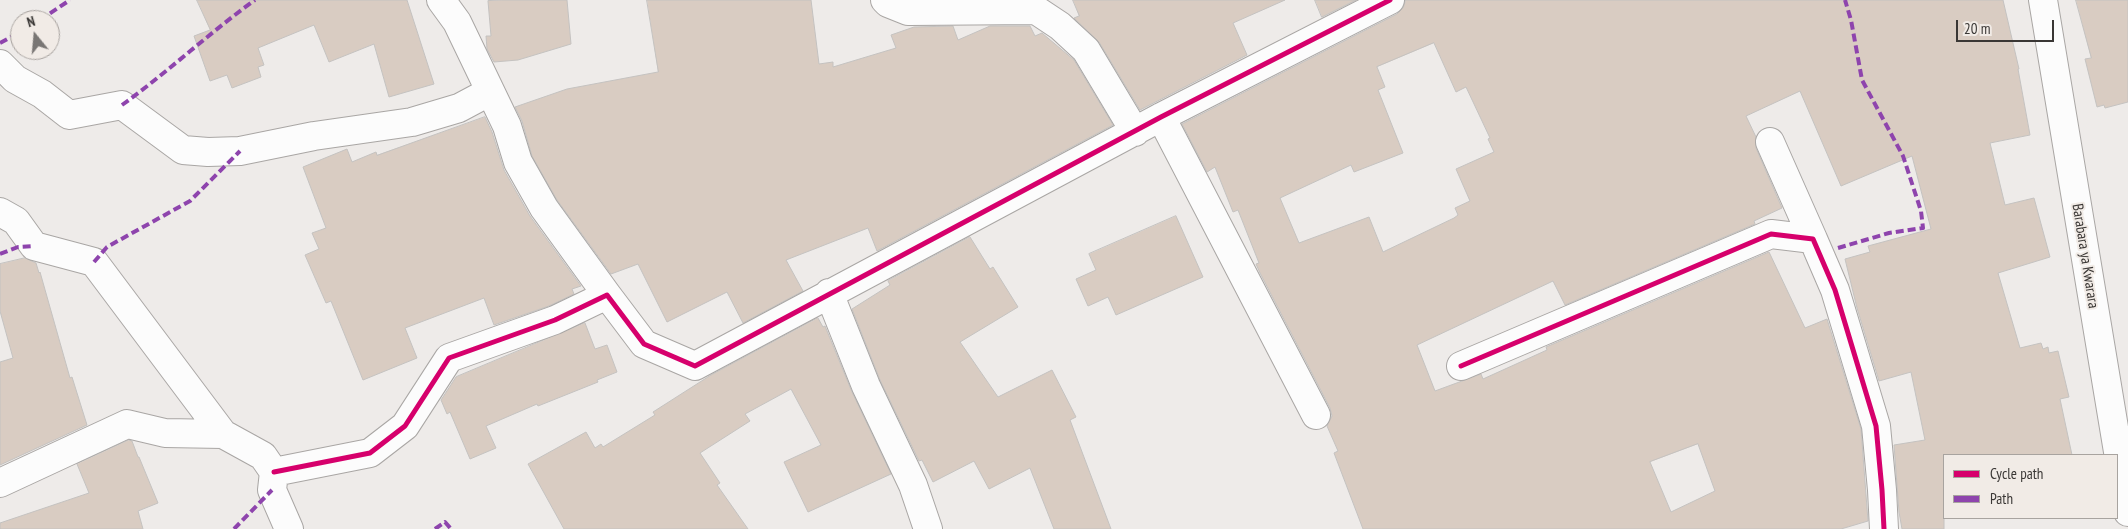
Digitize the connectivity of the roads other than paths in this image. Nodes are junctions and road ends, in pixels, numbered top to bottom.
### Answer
1 (441, 0) edge
2 (885, 0) edge
3 (1390, 0) edge
4 (2043, 0) edge
5 (0, 64) edge
6 (489, 92) junction
7 (1161, 117) junction
8 (1135, 132) junction
9 (1770, 142) dead end
10 (0, 212) edge
11 (1813, 239) junction
12 (829, 293) junction
13 (607, 295) junction
14 (1461, 366) dead end
15 (1316, 415) dead end
16 (222, 434) junction
17 (274, 472) junction
18 (0, 482) edge
19 (2128, 512) edge
20 (289, 529) edge
21 (928, 529) edge
22 (1884, 529) edge

1 - 6 street
2 - 8 street
3 - 7 street
4 - 19 street, Barabara ya Kwarara
5 - 6 street
6 - 13 street
7 - 8 street
7 - 15 street
8 - 12 street
9 - 11 street
10 - 16 street
11 - 14 street
11 - 22 street
12 - 13 street
12 - 21 street
13 - 17 street
16 - 17 street
16 - 18 street
17 - 20 street

